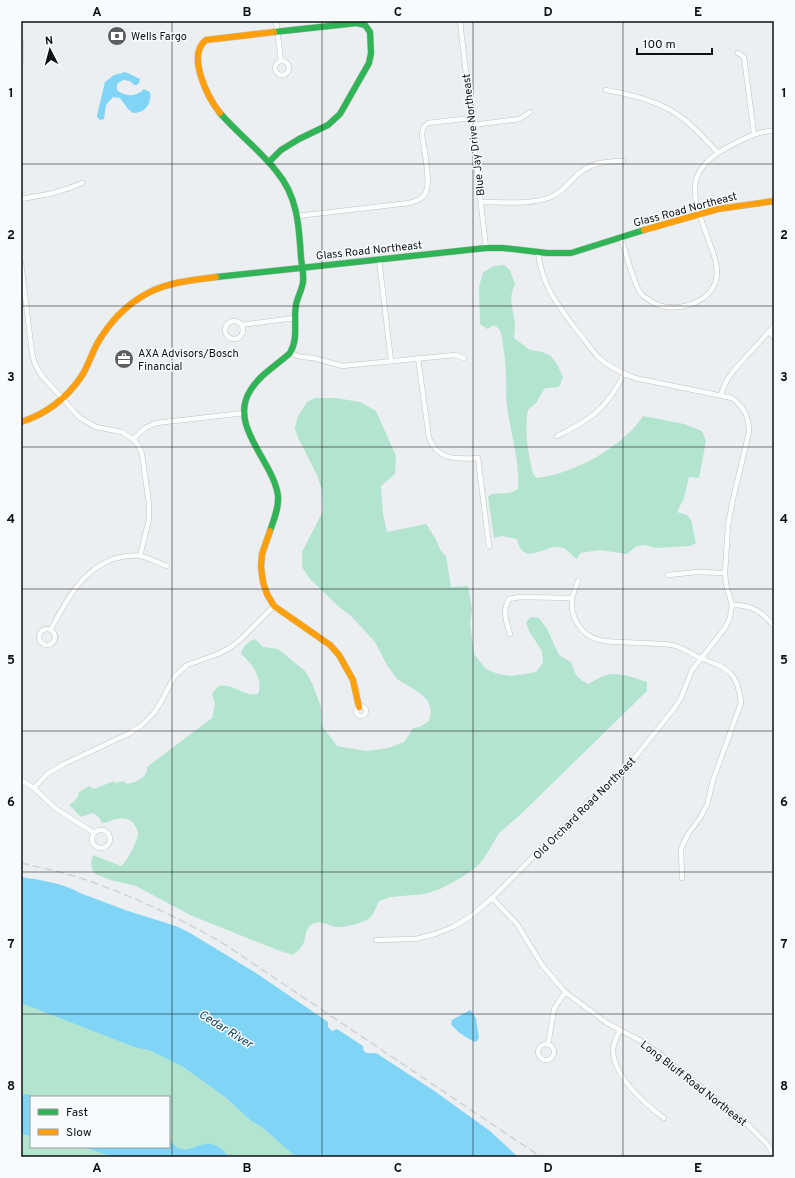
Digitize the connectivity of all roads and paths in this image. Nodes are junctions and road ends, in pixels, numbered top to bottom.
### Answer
1 (276, 21) edge
2 (460, 21) edge
3 (277, 32) junction
4 (21, 42) edge
5 (738, 53) dead end
6 (21, 60) edge
7 (281, 60) dead end
8 (606, 90) dead end
9 (530, 112) dead end
10 (471, 118) junction
11 (472, 125) junction
12 (774, 131) edge
13 (754, 134) junction
14 (718, 153) junction
15 (623, 161) dead end
16 (269, 162) junction
17 (82, 183) dead end
18 (21, 199) edge
19 (481, 202) junction
20 (774, 202) edge
21 (700, 214) junction
22 (296, 216) junction
23 (621, 237) junction
24 (486, 248) junction
25 (538, 252) junction
26 (379, 259) junction
27 (21, 262) edge
28 (302, 268) junction
29 (295, 318) junction
30 (241, 326) dead end
31 (774, 326) edge
32 (769, 332) junction
33 (774, 337) edge
34 (290, 353) junction
35 (418, 358) junction
36 (464, 358) dead end
37 (391, 361) junction
38 (624, 374) junction
39 (722, 394) junction
40 (62, 400) junction
41 (244, 413) junction
42 (21, 422) edge
43 (557, 436) dead end
44 (133, 439) junction
45 (489, 546) dead end
46 (140, 556) junction
47 (167, 566) dead end
48 (725, 573) junction
49 (668, 575) dead end
50 (578, 581) dead end
51 (572, 598) junction
52 (274, 606) junction
53 (732, 606) junction
54 (774, 626) edge
55 (50, 629) dead end
56 (510, 634) dead end
57 (701, 658) junction
58 (359, 706) dead end
59 (21, 780) edge
60 (34, 788) junction
61 (94, 833) dead end
62 (682, 878) dead end
63 (492, 898) junction
64 (376, 940) dead end
65 (565, 992) junction
66 (620, 1030) junction
67 (548, 1045) dead end
68 (664, 1118) dead end
69 (774, 1155) edge

1 - 3 street
2 - 10 street, Blue Jay Drive Northeast
3 - 7 street
3 - 16 street
3 - 16 street
4 - 6 street
5 - 13 street
8 - 14 street
9 - 11 street
10 - 11 street, Blue Jay Drive Northeast
10 - 22 street
11 - 19 street, Blue Jay Drive Northeast
12 - 13 street
13 - 14 street
14 - 21 street
15 - 19 street
16 - 22 street
17 - 18 street
19 - 24 street, Blue Jay Drive Northeast
20 - 21 street, Glass Road Northeast
21 - 23 street, Glass Road Northeast
21 - 23 street
22 - 28 street
23 - 25 street, Glass Road Northeast
24 - 25 street, Glass Road Northeast
24 - 26 street, Glass Road Northeast
25 - 38 street
26 - 28 street, Glass Road Northeast
26 - 37 street
27 - 40 street
28 - 29 street
28 - 40 street, Glass Road Northeast
29 - 30 street
29 - 34 street
31 - 32 street
32 - 33 street
32 - 39 street
34 - 37 street
34 - 41 street
35 - 36 street
35 - 37 street
35 - 45 street
38 - 39 street
38 - 43 street
39 - 48 street
40 - 42 street, Glass Road Northeast
40 - 44 street
41 - 44 street
41 - 52 street
44 - 46 street
46 - 47 street
46 - 55 street
48 - 49 street
48 - 53 street
50 - 51 street
51 - 56 street
51 - 57 street
52 - 58 street
52 - 60 street
53 - 54 street
53 - 57 street, Old Orchard Road Northeast
57 - 62 street
57 - 63 street, Old Orchard Road Northeast
59 - 60 street
60 - 61 street
63 - 64 street, Old Orchard Road Northeast
63 - 65 street, Long Bluff Road Northeast
65 - 66 street, Long Bluff Road Northeast
65 - 67 street
66 - 68 street
66 - 69 street, Long Bluff Road Northeast

